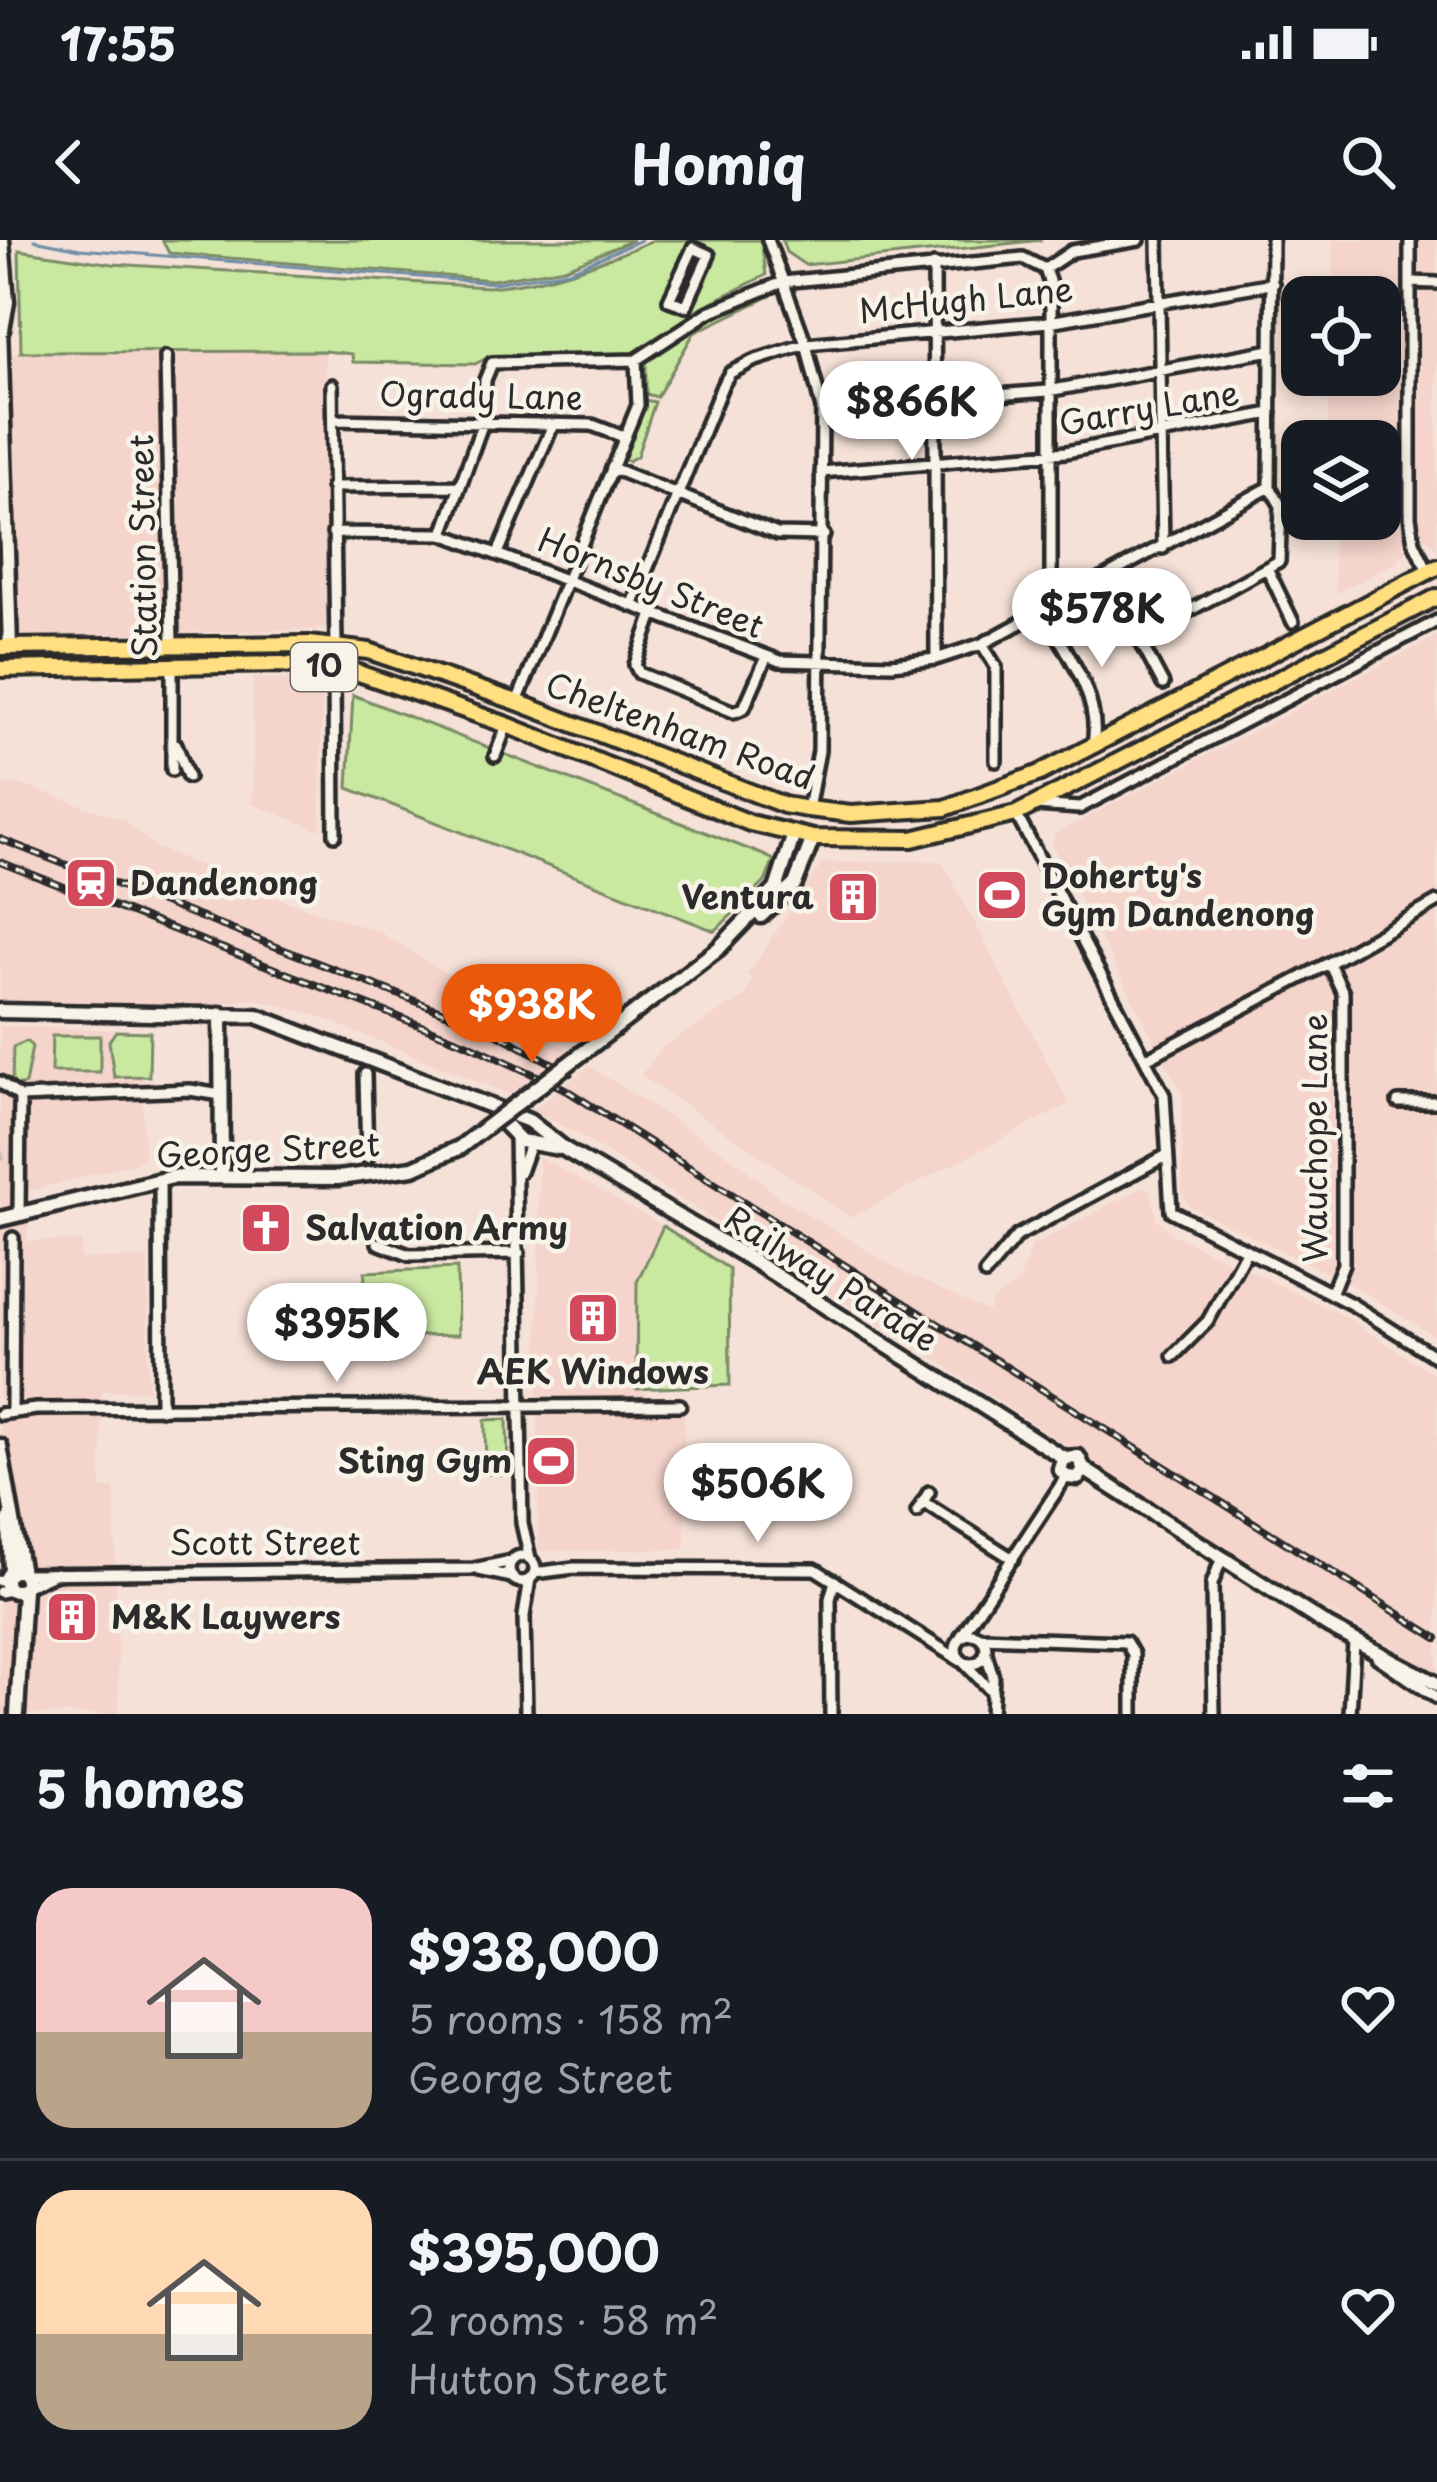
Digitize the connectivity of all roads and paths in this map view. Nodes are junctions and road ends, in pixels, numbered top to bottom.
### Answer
1 (2, 240) edge
2 (768, 240) edge
3 (1139, 240) edge
4 (1158, 240) edge
5 (1272, 240) edge
6 (1410, 240) edge
7 (2, 258) edge
8 (934, 265) junction
9 (1046, 269) junction
10 (783, 282) junction
11 (1410, 282) junction
12 (1273, 283) junction
13 (1437, 283) edge
14 (1158, 303) junction
15 (686, 305) joint
16 (1049, 322) junction
17 (936, 332) junction
18 (1, 336) edge
19 (806, 344) junction
20 (1271, 350) junction
21 (166, 357) dead end
22 (636, 360) junction
23 (1158, 370) junction
24 (332, 385) dead end
25 (1048, 391) junction
26 (936, 400) junction
27 (822, 409) junction
28 (1271, 413) junction
29 (333, 420) junction
30 (483, 422) junction
31 (552, 427) junction
32 (1158, 435) junction
33 (624, 437) junction
34 (1047, 454) junction
35 (934, 462) junction
36 (612, 468) junction
37 (821, 472) junction
38 (460, 485) junction
39 (332, 487) junction
40 (1270, 487) junction
41 (678, 494) junction
42 (333, 533) junction
43 (443, 534) junction
44 (824, 536) junction
45 (1163, 548) junction
46 (499, 551) junction
47 (1433, 569) edge
48 (1268, 570) junction
49 (5, 574) junction
50 (1106, 577) junction
51 (567, 579) junction
52 (0, 589) edge
53 (1437, 592) edge
54 (1057, 602) junction
55 (632, 606) junction
56 (1042, 610) junction
57 (653, 614) junction
58 (1437, 621) edge
59 (1293, 622) dead end
60 (1140, 638) junction
61 (172, 644) junction
62 (982, 644) junction
63 (336, 645) junction
64 (5, 647) edge
65 (766, 658) junction
66 (936, 659) junction
67 (820, 662) junction
68 (1, 666) edge
69 (172, 668) junction
70 (334, 668) junction
71 (1163, 684) dead end
72 (517, 701) junction
73 (507, 725) junction
74 (172, 733) junction
75 (1093, 745) junction
76 (495, 757) dead end
77 (996, 761) dead end
78 (172, 770) dead end
79 (188, 777) dead end
80 (1035, 805) junction
81 (808, 809) junction
82 (1016, 814) junction
83 (794, 834) junction
84 (335, 836) dead end
85 (813, 838) junction
86 (1437, 902) edge
87 (749, 923) junction
88 (1329, 963) junction
89 (0, 1011) edge
90 (220, 1014) junction
91 (1146, 1059) junction
92 (365, 1074) dead end
93 (0, 1082) edge
94 (221, 1095) junction
95 (18, 1101) junction
96 (1398, 1102) dead end
97 (1437, 1102) edge
98 (484, 1108) junction
99 (531, 1123) junction
100 (515, 1133) junction
101 (532, 1141) junction
102 (566, 1150) junction
103 (1167, 1155) junction
104 (367, 1158) dead end
105 (222, 1175) junction
106 (160, 1179) junction
107 (518, 1183) junction
108 (19, 1214) junction
109 (0, 1219) edge
110 (14, 1238) dead end
111 (378, 1243) dead end
112 (1245, 1252) junction
113 (519, 1253) junction
114 (985, 1274) dead end
115 (1330, 1294) junction
116 (1173, 1356) dead end
117 (1437, 1358) edge
118 (680, 1405) dead end
119 (519, 1407) junction
120 (161, 1408) junction
121 (6, 1413) edge
122 (0, 1447) edge
123 (1064, 1459) junction
124 (0, 1467) edge
125 (1084, 1469) junction
126 (1066, 1477) junction
127 (923, 1502) dead end
128 (522, 1523) junction
129 (1013, 1559) junction
130 (513, 1560) junction
131 (1221, 1560) junction
132 (532, 1568) junction
133 (473, 1569) junction
134 (514, 1579) junction
135 (835, 1581) junction
136 (13, 1583) edge
137 (987, 1601) junction
138 (524, 1616) junction
139 (914, 1628) junction
140 (980, 1637) junction
141 (960, 1638) junction
142 (1022, 1639) junction
143 (1360, 1646) junction
144 (986, 1652) junction
145 (962, 1661) junction
146 (1437, 1684) edge
147 (991, 1695) junction
148 (1437, 1698) edge
149 (17, 1714) edge
150 (526, 1714) edge
151 (831, 1714) edge
152 (991, 1714) edge
153 (1133, 1714) edge
154 (1214, 1714) edge
155 (1350, 1714) edge

1 - 7 main road
2 - 10 street
3 - 9 street
4 - 14 street
5 - 12 street
6 - 11 street
7 - 18 main road
8 - 9 street
8 - 10 street
8 - 17 street
9 - 16 street
10 - 19 street
10 - 22 street
11 - 13 street
11 - 47 street
12 - 14 street, McHugh Lane
12 - 20 street
14 - 16 street, McHugh Lane
14 - 23 street
15 - 15 street
16 - 17 street, McHugh Lane
16 - 25 street
17 - 19 street, McHugh Lane
17 - 26 street
18 - 49 main road
19 - 27 street
19 - 41 street, McHugh Lane
20 - 23 street
20 - 28 street
21 - 61 street, Station Street
22 - 30 street
22 - 33 street
23 - 25 street
23 - 32 street
24 - 29 street
25 - 26 street
25 - 34 street
26 - 27 street
26 - 35 street
27 - 37 street
28 - 32 street, Garry Lane
28 - 40 street
29 - 30 street, Ogrady Lane
29 - 39 street
30 - 31 street, Ogrady Lane
30 - 38 street
31 - 33 street, Ogrady Lane
31 - 46 street
32 - 34 street, Garry Lane
32 - 45 street
33 - 36 street
34 - 35 street, Garry Lane
34 - 54 street
35 - 37 street, Garry Lane
35 - 66 street
36 - 41 street
36 - 51 street
37 - 44 street
38 - 39 street
38 - 43 street
39 - 42 street
40 - 45 street, Hornsby Street
40 - 48 street
41 - 44 street
41 - 55 street, McHugh Lane
42 - 43 street, Hornsby Street
42 - 63 street
43 - 46 street, Hornsby Street
44 - 67 street
45 - 50 street, Hornsby Street
46 - 51 street, Hornsby Street
47 - 53 main road
47 - 75 main road, Cheltenham Road / 10
48 - 59 street
48 - 60 street
49 - 52 main road
49 - 64 main road
50 - 54 street, Hornsby Street
50 - 60 street
51 - 55 street, Hornsby Street
51 - 72 street
53 - 80 main road, Cheltenham Road / 10
54 - 56 street, Hornsby Street
55 - 57 street, Hornsby Street
56 - 62 street, Hornsby Street
56 - 75 street
57 - 65 street, Hornsby Street
57 - 65 street
58 - 80 street
60 - 71 street
61 - 63 main road, Cheltenham Road / 10
61 - 64 main road, Cheltenham Road / 10
61 - 69 main road, Station Street
62 - 66 street, Hornsby Street
62 - 77 street
63 - 70 main road
63 - 72 main road, Cheltenham Road / 10
64 - 68 main road
65 - 67 street, Hornsby Street
66 - 67 street, Hornsby Street
67 - 81 street
68 - 69 main road, Cheltenham Road / 10
69 - 70 main road, Cheltenham Road / 10
69 - 74 street, Station Street
70 - 73 main road, Cheltenham Road / 10
70 - 84 street
72 - 73 main road
72 - 81 main road, Cheltenham Road / 10
73 - 76 street
73 - 83 main road, Cheltenham Road / 10
74 - 78 street, Station Street
74 - 79 street, Station Street
75 - 81 main road, Cheltenham Road / 10
80 - 82 main road, Cheltenham Road / 10
81 - 83 main road
81 - 85 main road
82 - 85 main road, Cheltenham Road / 10
82 - 91 street
83 - 85 main road, 10
83 - 87 main road, George Street
85 - 87 main road, George Street
86 - 88 street
87 - 105 main road, George Street, bridge
88 - 91 street
88 - 115 street, Wauchope Lane
89 - 90 main road
90 - 94 main road
90 - 98 main road
91 - 103 street
92 - 104 street
93 - 95 street
94 - 95 street
94 - 105 main road
95 - 108 street
96 - 97 street
98 - 99 main road
98 - 100 main road, Railway Parade
99 - 100 main road
99 - 101 main road
99 - 102 main road, Railway Parade
100 - 101 main road, Railway Parade
100 - 107 street
101 - 102 main road, Railway Parade
101 - 107 street
102 - 123 main road, Railway Parade
103 - 112 street
103 - 114 street
105 - 106 main road, George Street
106 - 108 main road, George Street
106 - 120 street
107 - 113 street
108 - 109 main road, George Street
110 - 121 street
111 - 113 street
112 - 115 street
112 - 116 street
113 - 119 street
115 - 117 street
118 - 119 street
119 - 120 street
119 - 128 street
120 - 121 street
122 - 136 main road
123 - 125 main road
123 - 126 main road
124 - 136 main road
125 - 126 main road
125 - 131 main road
126 - 129 street
127 - 129 street
128 - 130 street
128 - 132 street
129 - 137 street
130 - 132 street, Scott Street
130 - 133 street, Scott Street
130 - 134 street
131 - 143 main road
131 - 154 street
132 - 134 street, Scott Street
132 - 135 street
132 - 138 street
133 - 134 street, Scott Street
133 - 136 street, Scott Street
134 - 138 street
135 - 139 street
135 - 151 street
136 - 149 main road
137 - 140 street
137 - 141 street
138 - 150 street
139 - 141 street
139 - 145 street
140 - 141 street
140 - 142 street
140 - 144 street
141 - 145 street
142 - 144 street
142 - 153 street
143 - 146 main road
143 - 148 street
143 - 155 street
144 - 145 street
144 - 147 street
145 - 147 street
147 - 152 street

